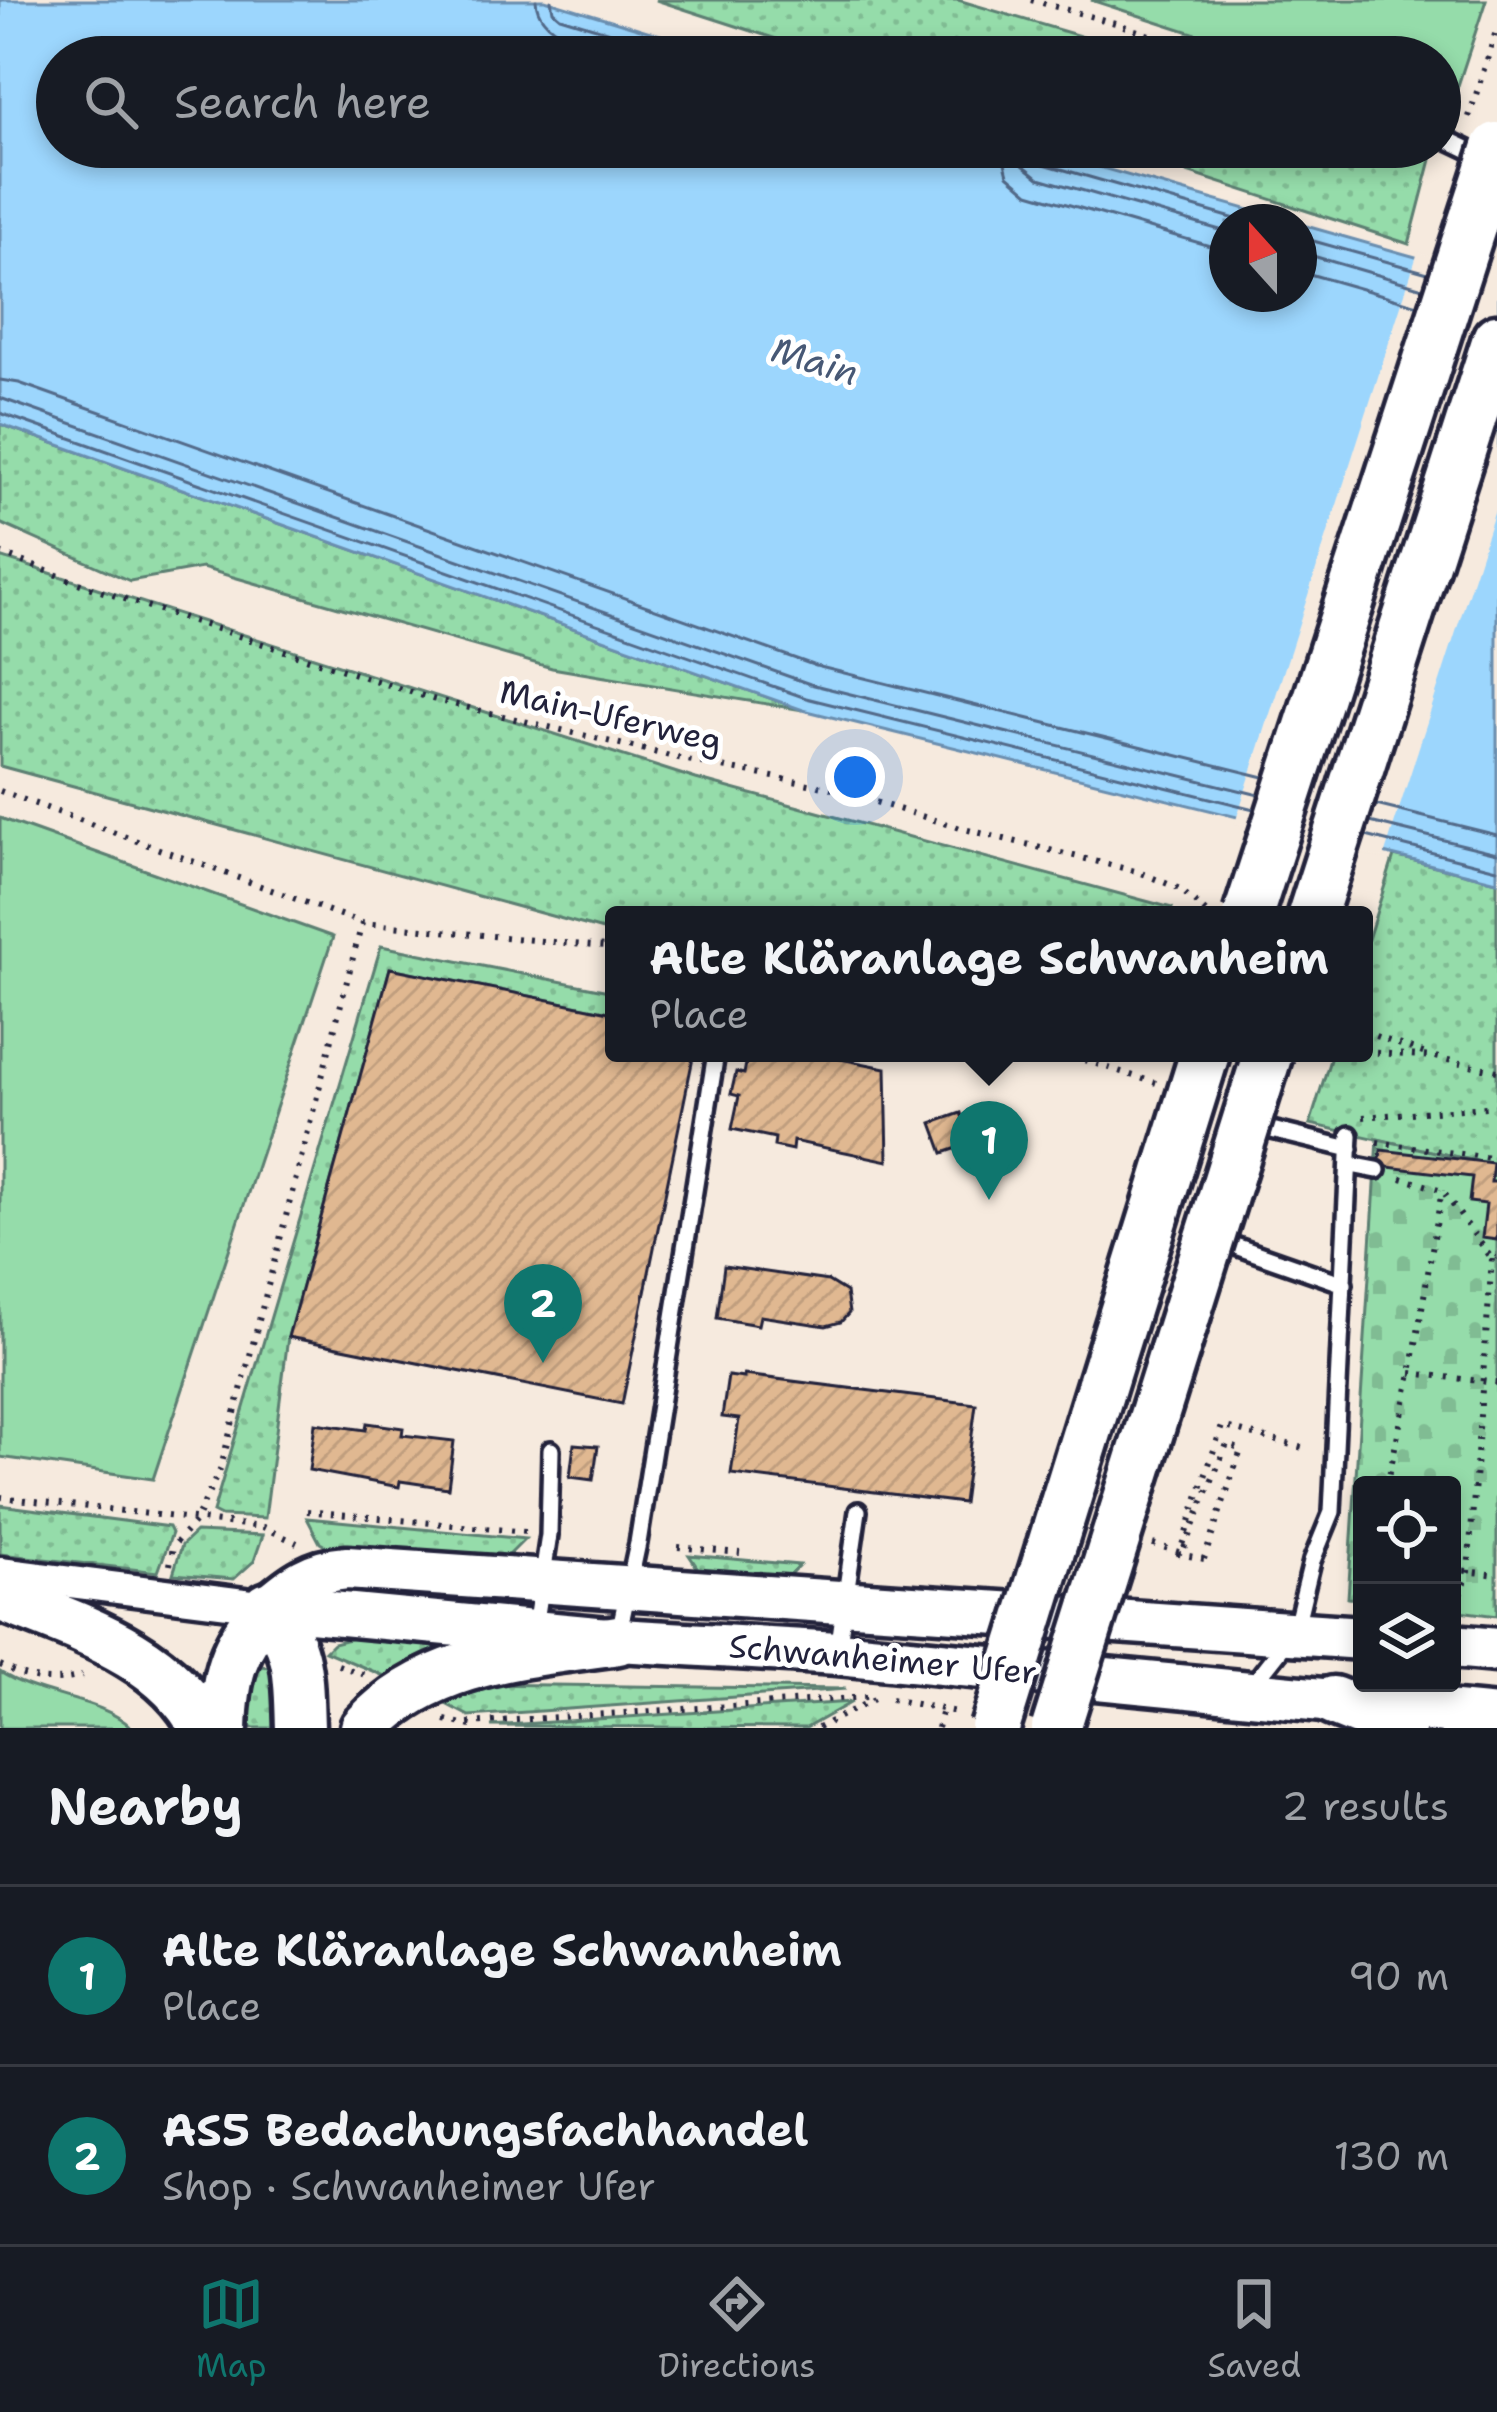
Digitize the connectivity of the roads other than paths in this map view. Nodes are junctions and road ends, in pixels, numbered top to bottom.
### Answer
1 (1461, 146) edge
2 (1497, 147) edge
3 (1497, 163) edge
4 (1497, 339) edge
5 (1251, 906) edge
6 (1315, 906) edge
7 (715, 1062) edge
8 (1201, 1062) edge
9 (1265, 1062) edge
10 (1350, 1147) junction
11 (1377, 1170) road end
12 (1345, 1284) junction
13 (551, 1450) dead end
14 (858, 1511) dead end
15 (0, 1573) edge
16 (542, 1584) junction
17 (628, 1588) junction
18 (0, 1596) edge
19 (846, 1600) junction
20 (268, 1606) junction
21 (534, 1631) junction
22 (1295, 1631) junction
23 (1353, 1637) edge
24 (618, 1640) junction
25 (1461, 1647) edge
26 (1497, 1650) edge
27 (838, 1653) junction
28 (1245, 1695) junction
29 (1334, 1701) junction
30 (372, 1705) edge
31 (1497, 1717) edge
32 (980, 1720) edge
33 (204, 1728) edge
34 (223, 1728) edge
35 (300, 1728) edge
36 (1056, 1728) edge
37 (1401, 1728) edge

1 - 3 lane
2 - 5 highway, bridge
4 - 6 highway
7 - 17 lane
8 - 32 highway, bridge
9 - 36 highway, bridge
10 - 11 lane
10 - 12 lane
10 - 12 lane
12 - 22 lane
13 - 16 lane
14 - 19 lane
15 - 20 street, Schwanheimer Ufer
16 - 17 main road, Schwanheimer Ufer
16 - 20 main road, Schwanheimer Ufer
16 - 21 lane
17 - 19 main road, Schwanheimer Ufer
17 - 24 lane
18 - 33 highway
19 - 22 main road, Schwanheimer Ufer
19 - 27 lane
20 - 21 main road, Schwanheimer Ufer
20 - 34 highway
20 - 35 highway
21 - 24 main road, Schwanheimer Ufer
22 - 23 main road, Schwanheimer Ufer
22 - 28 lane
24 - 27 main road, Schwanheimer Ufer
24 - 30 highway
25 - 26 main road
27 - 28 main road, Schwanheimer Ufer
28 - 29 main road, Schwanheimer Ufer
29 - 31 main road, Schwanheimer Ufer
29 - 37 highway

